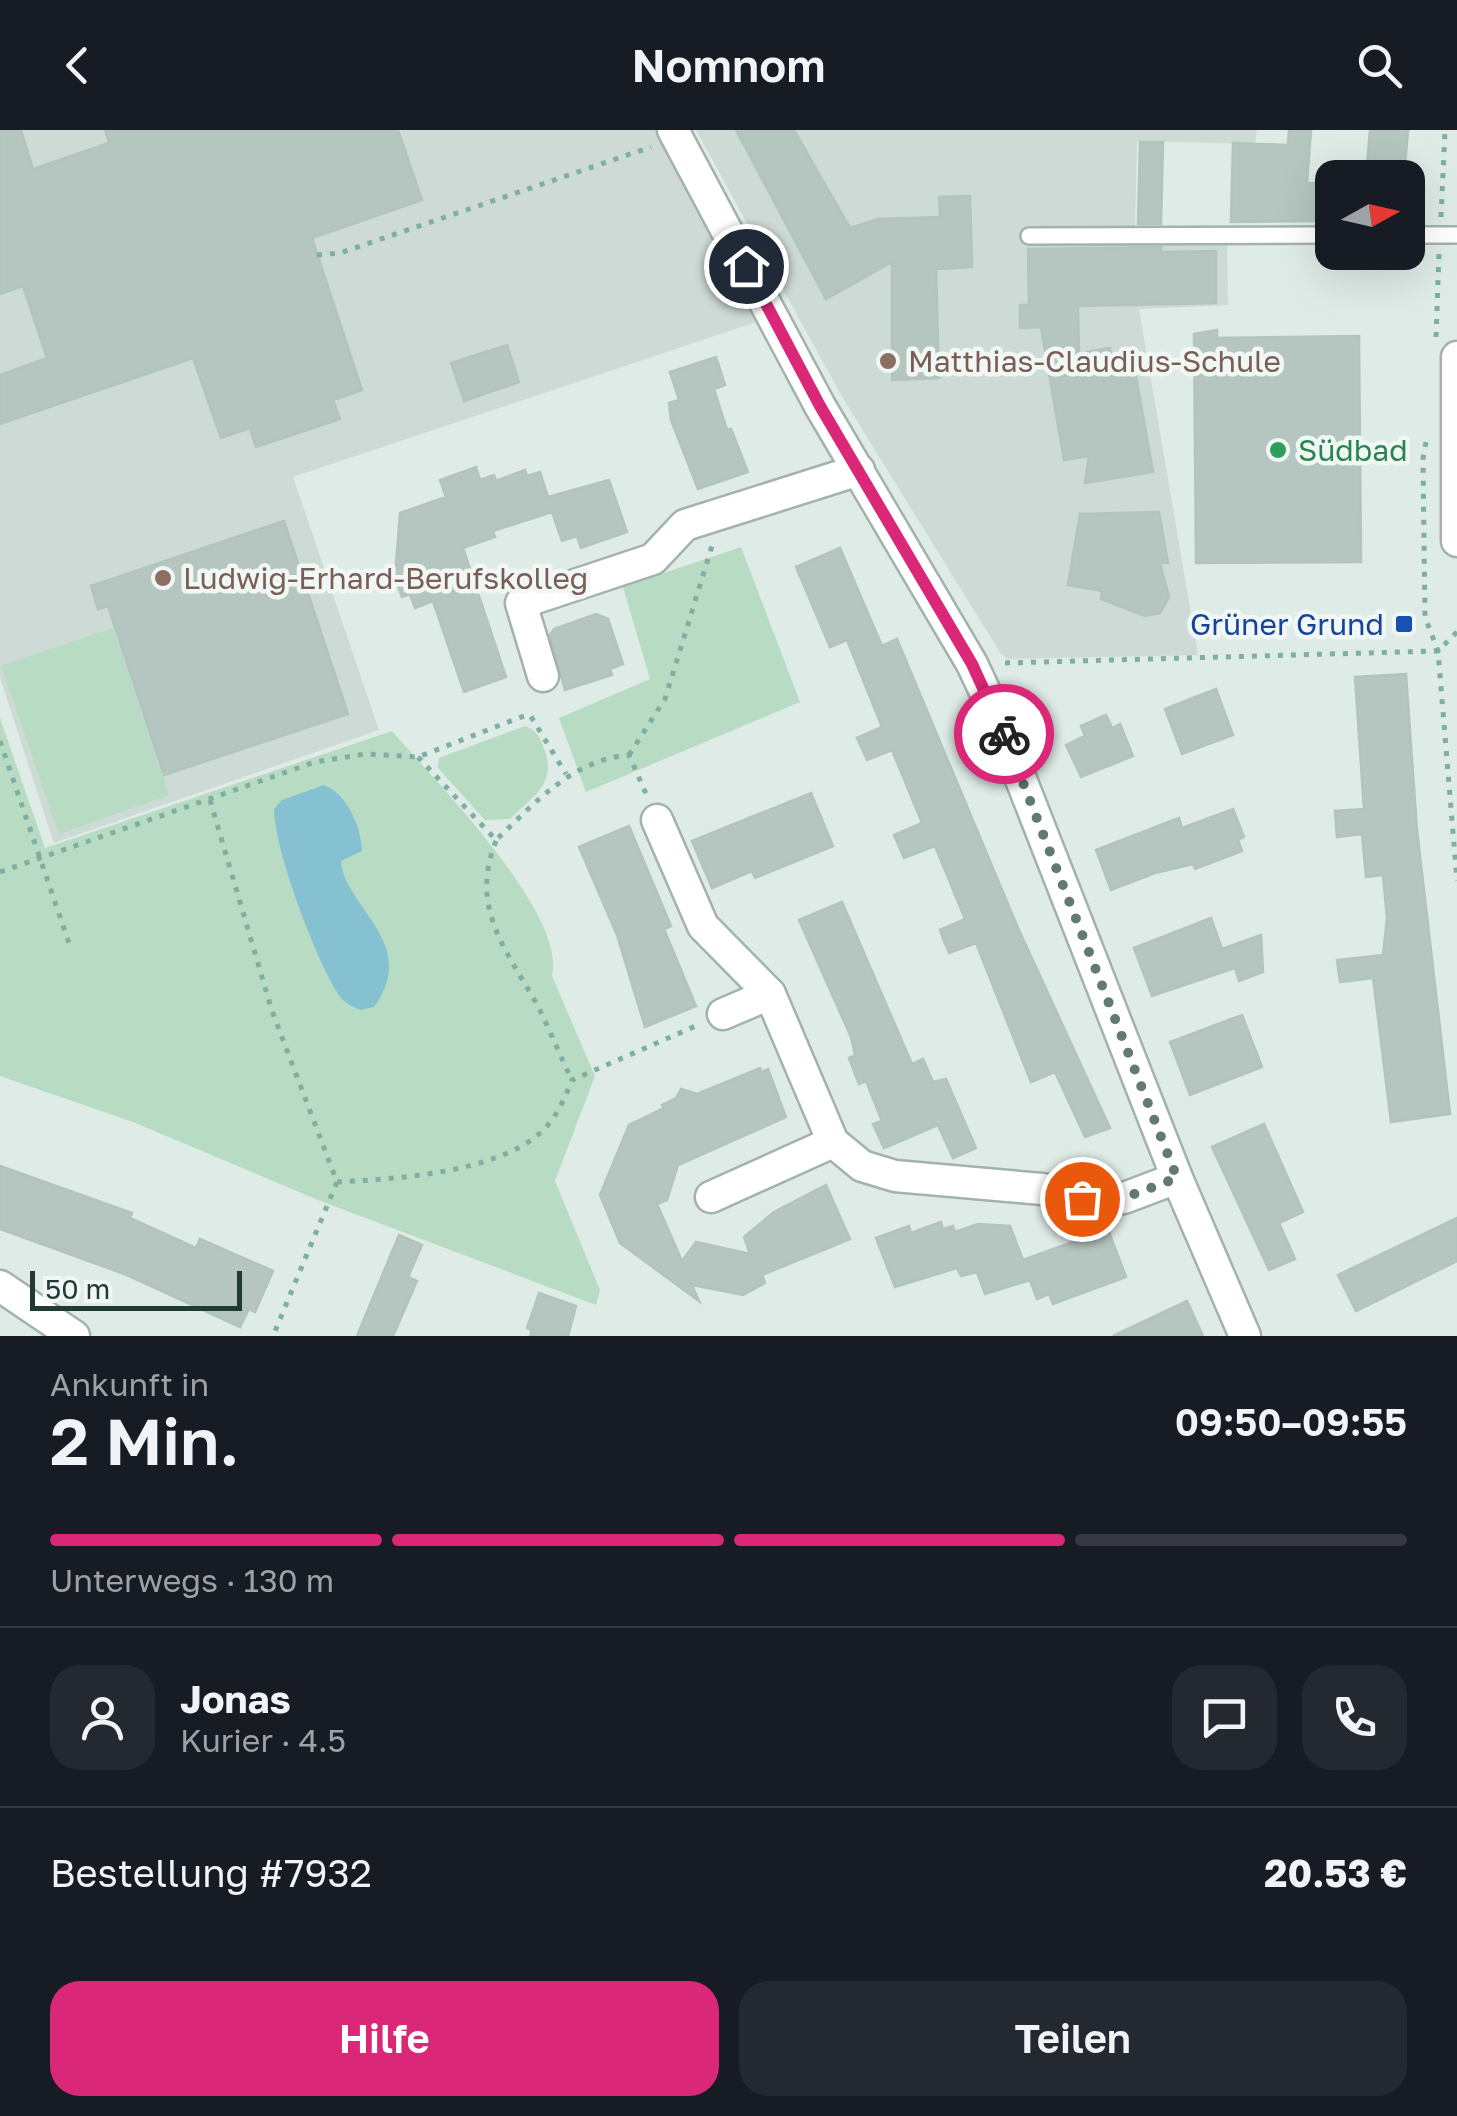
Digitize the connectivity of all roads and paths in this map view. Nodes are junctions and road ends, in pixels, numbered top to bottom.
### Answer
1 (675, 134) edge
2 (1315, 235) edge
3 (1425, 235) edge
4 (1457, 235) edge
5 (1030, 236) dead end
6 (317, 255) dead end
7 (1457, 357) edge
8 (859, 470) junction
9 (719, 514) junction
10 (1457, 540) edge
11 (1457, 632) edge
12 (972, 664) junction
13 (543, 676) dead end
14 (0, 741) edge
15 (629, 755) junction
16 (418, 757) junction
17 (566, 774) junction
18 (210, 800) junction
19 (657, 820) joint
20 (496, 840) junction
21 (40, 858) junction
22 (0, 872) edge
23 (72, 949) dead end
24 (770, 994) junction
25 (724, 1014) joint
26 (572, 1080) junction
27 (833, 1142) junction
28 (1177, 1178) junction
29 (337, 1182) junction
30 (711, 1196) dead end
31 (0, 1286) edge
32 (74, 1336) edge
33 (273, 1336) edge
34 (1246, 1336) edge

1 - 6 path
1 - 8 street
2 - 5 lane
3 - 4 lane
7 - 10 street
8 - 9 street
8 - 12 street
9 - 13 street
9 - 15 path
11 - 12 path
12 - 28 street
14 - 21 path
15 - 17 path
15 - 19 path
16 - 17 path
16 - 18 path
16 - 20 path
17 - 20 path
18 - 21 path
18 - 29 path
19 - 24 street
20 - 26 path
21 - 22 path
21 - 23 path
24 - 25 street
24 - 27 street
25 - 26 path
26 - 29 path
27 - 28 street
27 - 30 street
28 - 34 street
29 - 33 path
31 - 32 street

